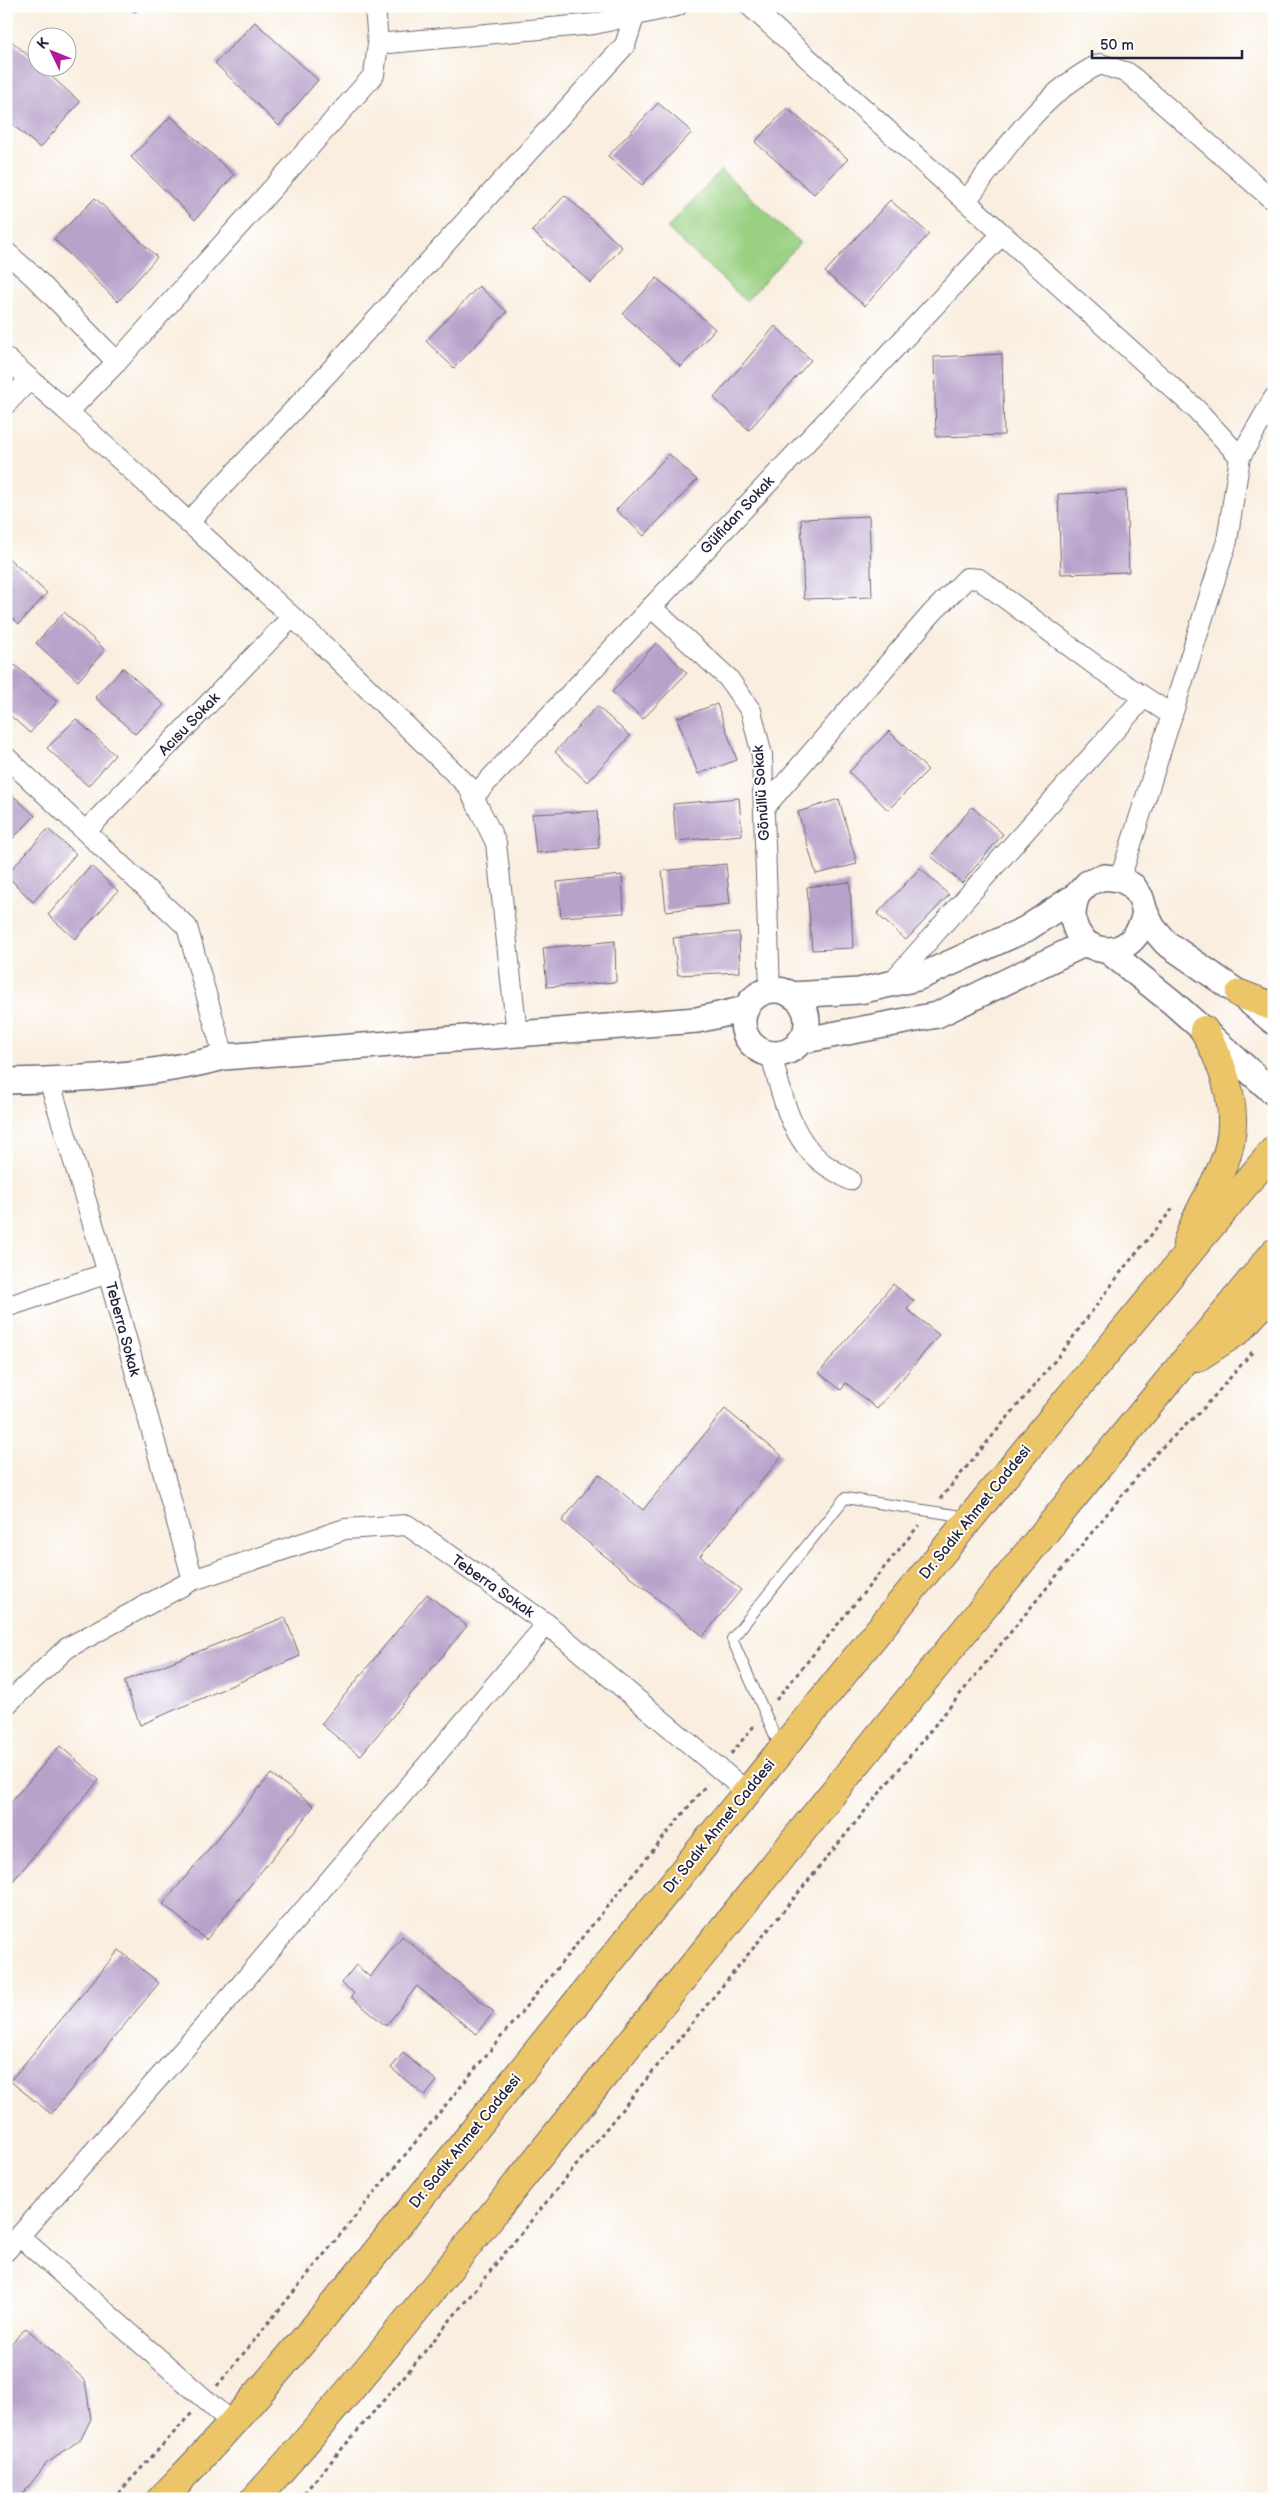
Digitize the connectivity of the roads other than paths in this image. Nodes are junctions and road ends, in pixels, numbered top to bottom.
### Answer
1 (375, 6) edge
2 (677, 6) edge
3 (750, 6) edge
4 (634, 14) junction
5 (378, 44) junction
6 (966, 201) junction
7 (1274, 201) edge
8 (1002, 234) junction
9 (6, 252) edge
10 (6, 358) edge
11 (117, 362) junction
12 (30, 379) junction
13 (1274, 398) edge
14 (6, 404) edge
15 (68, 412) junction
16 (1240, 457) junction
17 (188, 523) junction
18 (651, 607) junction
19 (292, 617) junction
20 (1144, 697) junction
21 (1172, 714) junction
22 (6, 757) edge
23 (473, 797) junction
24 (764, 808) junction
25 (86, 831) junction
26 (1120, 878) junction
27 (1077, 895) junction
28 (1145, 912) junction
29 (1097, 947) junction
30 (892, 983) junction
31 (781, 993) junction
32 (1240, 994) junction
33 (1274, 1007) edge
34 (746, 1009) junction
35 (697, 1020) junction
36 (1274, 1022) edge
37 (1204, 1030) junction
38 (517, 1034) junction
39 (746, 1035) junction
40 (800, 1041) junction
41 (771, 1054) junction
42 (224, 1056) junction
43 (49, 1080) junction
44 (6, 1081) edge
45 (1274, 1093) edge
46 (1274, 1150) edge
47 (850, 1180) dead end
48 (1274, 1253) edge
49 (1182, 1260) junction
50 (108, 1273) junction
51 (1274, 1292) edge
52 (6, 1307) edge
53 (1181, 1366) junction
54 (971, 1517) junction
55 (192, 1580) junction
56 (548, 1624) junction
57 (6, 1705) edge
58 (782, 1750) junction
59 (747, 1792) junction
60 (13, 2243) edge
61 (233, 2424) junction
62 (160, 2499) edge
63 (255, 2499) edge

1 - 5 street
2 - 4 street
3 - 6 street
4 - 5 street
4 - 17 street
5 - 11 street
6 - 7 street
6 - 8 street
8 - 16 street
8 - 18 street, Gülfidan Sokak
9 - 11 street
10 - 12 street
11 - 15 street
12 - 14 street
12 - 15 street
13 - 16 street
15 - 17 street
16 - 21 street
17 - 19 street
18 - 23 street, Gülfidan Sokak
18 - 24 street, Gönüllü Sokak
19 - 23 street
19 - 25 street, Acısu Sokak
20 - 21 street
20 - 24 street
20 - 30 street
21 - 26 street
22 - 25 street
23 - 38 street
24 - 31 street, Gönüllü Sokak
25 - 42 street
26 - 27 street
26 - 28 street
27 - 29 street
27 - 30 street
28 - 29 street
28 - 32 street
29 - 37 street
29 - 40 street
30 - 31 street
31 - 34 street
31 - 40 street
32 - 33 main road
32 - 36 street
34 - 35 street
34 - 39 street
35 - 38 street
35 - 39 street
37 - 45 street
37 - 49 main road
38 - 42 street
39 - 41 street
40 - 41 street
41 - 47 street
42 - 43 street
43 - 44 street
43 - 50 street, Teberra Sokak
46 - 49 main road, Dr. Sadık Ahmet Caddesi
48 - 53 main road
49 - 54 main road, Dr. Sadık Ahmet Caddesi
50 - 52 street
50 - 55 street, Teberra Sokak
51 - 53 main road
53 - 63 main road
54 - 58 main road, Dr. Sadık Ahmet Caddesi
54 - 58 lane
55 - 56 street, Teberra Sokak
55 - 57 street, Teberra Sokak
56 - 59 street, Teberra Sokak
56 - 60 street
58 - 59 main road, Dr. Sadık Ahmet Caddesi
59 - 61 main road, Dr. Sadık Ahmet Caddesi
60 - 61 street
61 - 62 main road, Dr. Sadık Ahmet Caddesi

